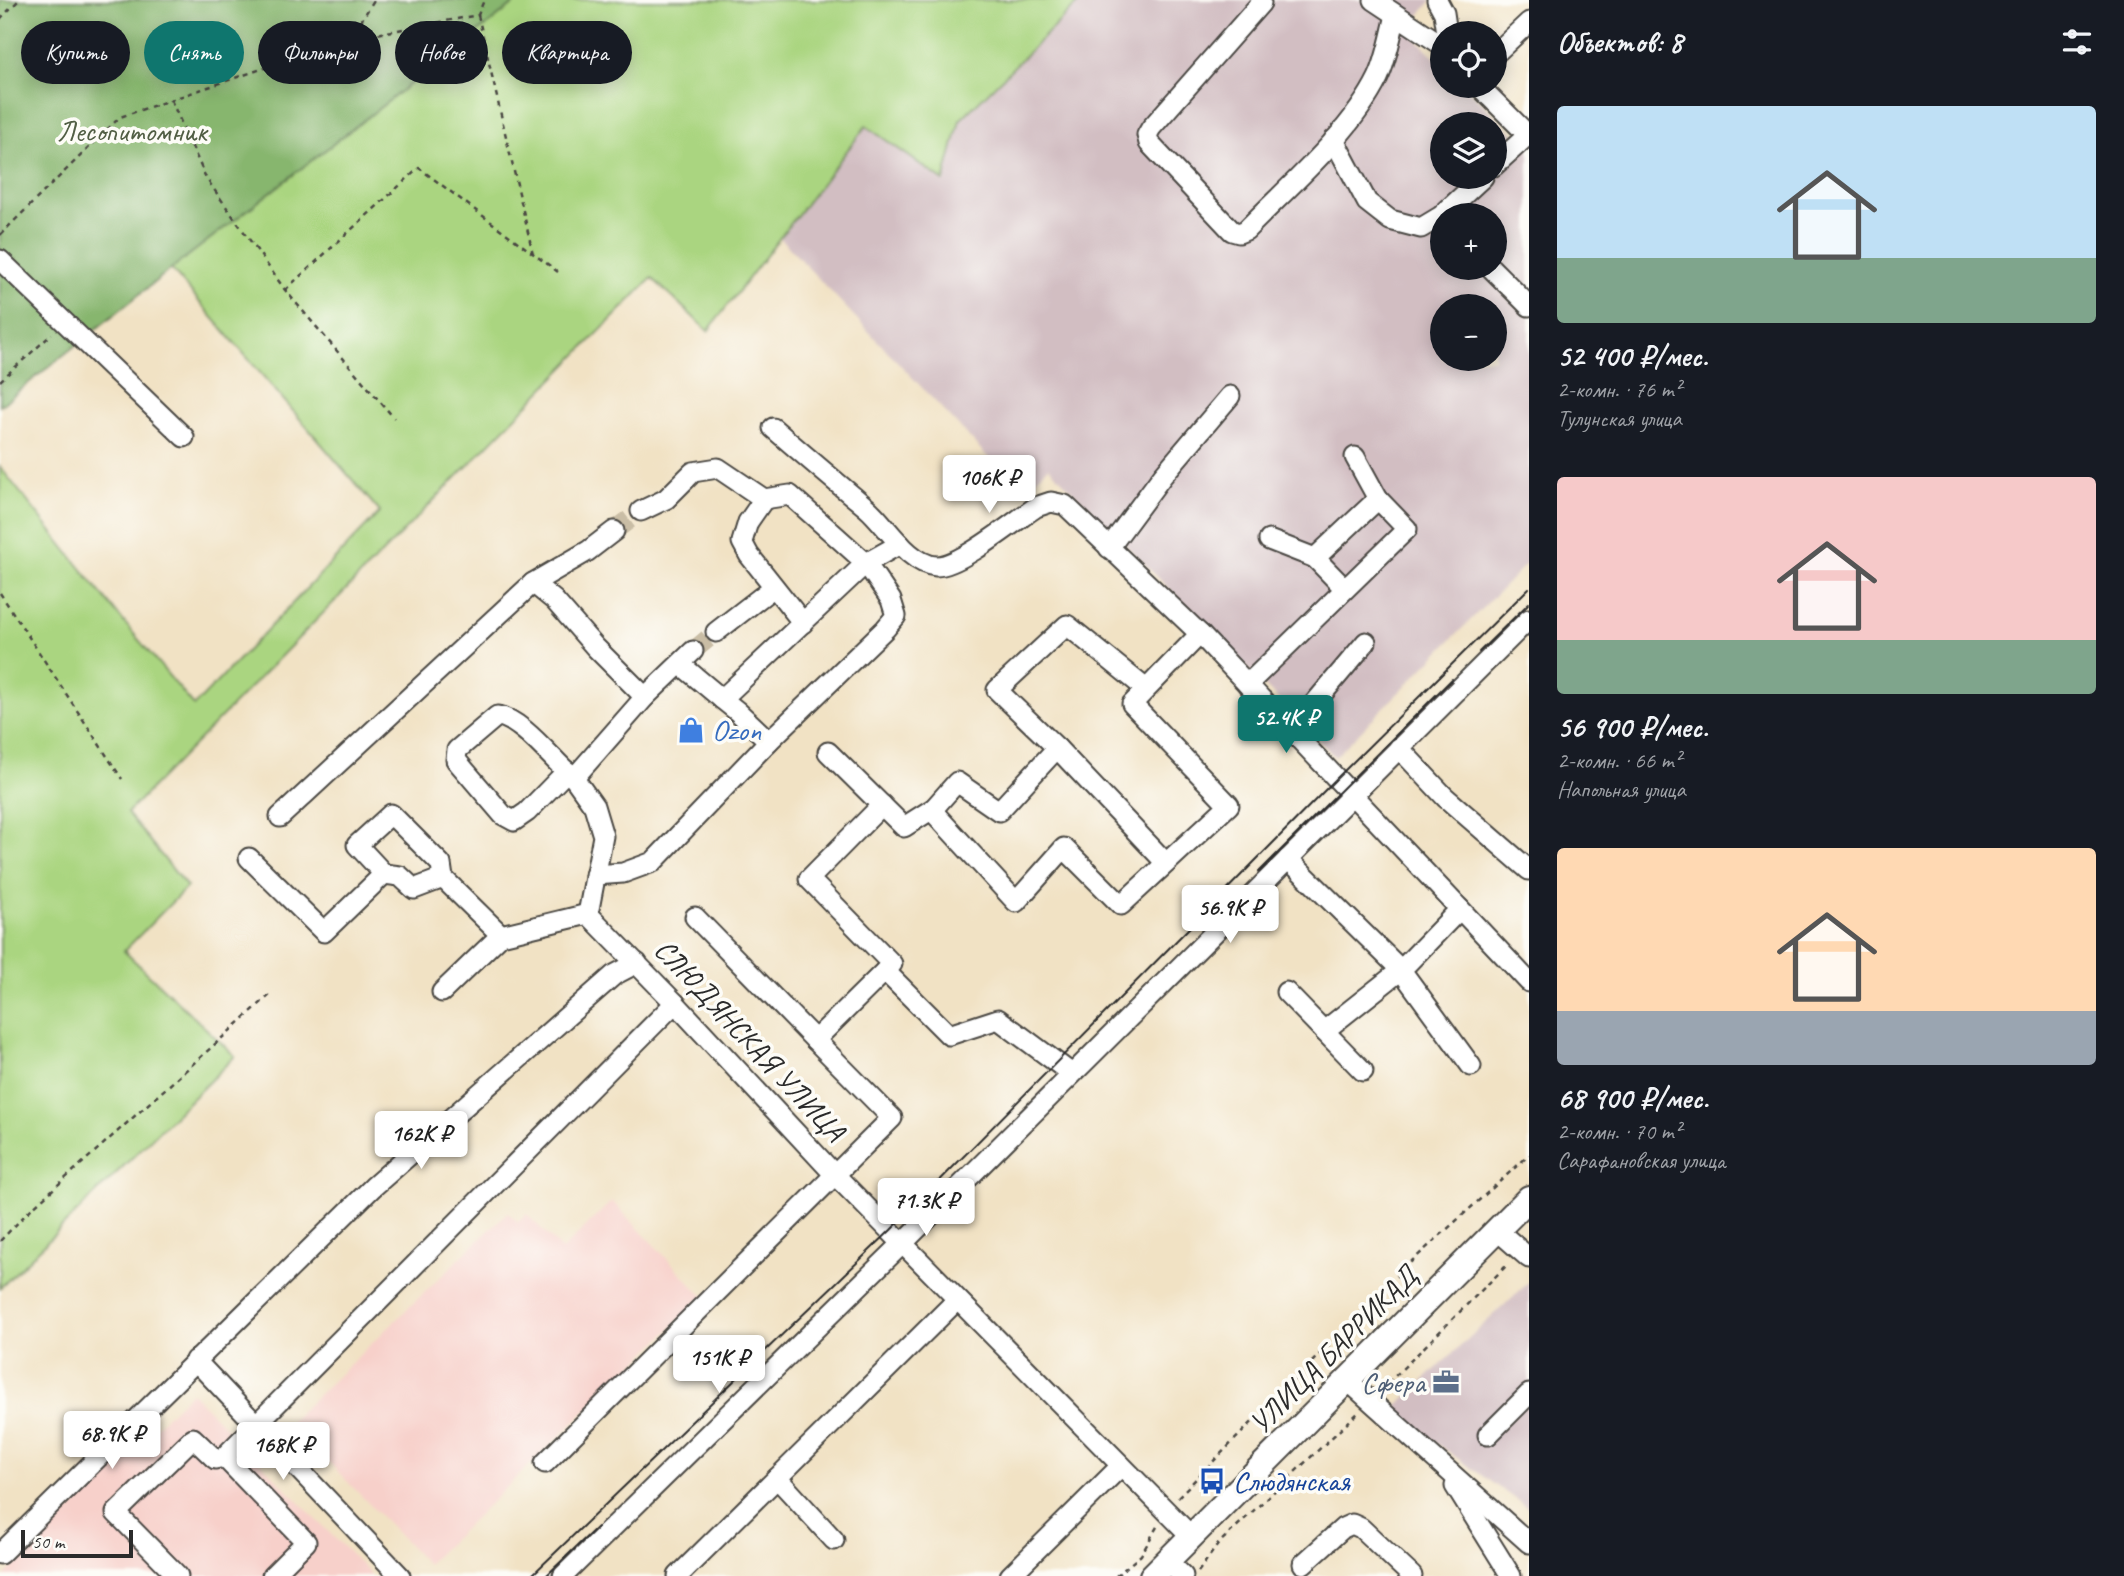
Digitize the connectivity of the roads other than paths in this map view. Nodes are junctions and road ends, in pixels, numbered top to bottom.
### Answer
1 (1374, 0) edge
2 (1437, 0) edge
3 (1262, 4) dead end
4 (1396, 15) junction
5 (1445, 21) edge
6 (1529, 22) edge
7 (1430, 37) edge
8 (1507, 43) edge
9 (1491, 98) edge
10 (1529, 136) edge
11 (1334, 140) junction
12 (1507, 155) edge
13 (1470, 189) edge
14 (1456, 203) edge
15 (1430, 224) edge
16 (0, 260) edge
17 (1503, 280) edge
18 (1529, 306) edge
19 (1230, 396) dead end
20 (773, 428) dead end
21 (184, 437) dead end
22 (1355, 457) dead end
23 (764, 499) junction
24 (1378, 499) junction
25 (641, 512) tunnel mouth
26 (614, 531) tunnel mouth
27 (1269, 540) dead end
28 (900, 544) junction
29 (1109, 548) junction
30 (1315, 558) junction
31 (866, 563) junction
32 (533, 583) junction
33 (774, 587) junction
34 (1345, 589) junction
35 (1529, 619) edge
36 (803, 623) junction
37 (716, 632) tunnel mouth
38 (1200, 634) junction
39 (1366, 642) dead end
40 (1248, 685) junction
41 (1146, 690) junction
42 (645, 697) junction
43 (722, 699) junction
44 (1291, 731) junction
45 (769, 741) junction
46 (1057, 748) junction
47 (1399, 748) junction
48 (828, 752) dead end
49 (570, 775) junction
50 (1352, 795) junction
51 (882, 805) junction
52 (933, 808) junction
53 (280, 817) dead end
54 (249, 858) dead end
55 (1288, 859) junction
56 (1166, 863) junction
57 (1529, 870) edge
58 (384, 874) junction
59 (595, 875) junction
60 (443, 878) junction
61 (1460, 909) junction
62 (589, 914) junction
63 (695, 916) dead end
64 (501, 935) junction
65 (637, 963) junction
66 (1401, 970) junction
67 (885, 971) junction
68 (1529, 982) edge
69 (443, 992) dead end
70 (1286, 992) dead end
71 (675, 1003) junction
72 (1324, 1031) junction
73 (815, 1040) junction
74 (1471, 1066) dead end
75 (1363, 1072) dead end
76 (1072, 1074) junction
77 (835, 1175) junction
78 (1529, 1198) edge
79 (1497, 1230) junction
80 (902, 1243) junction
81 (1529, 1258) edge
82 (957, 1300) junction
83 (195, 1360) junction
84 (1348, 1380) junction
85 (1529, 1394) edge
86 (255, 1423) junction
87 (1488, 1435) dead end
88 (224, 1457) junction
89 (545, 1463) dead end
90 (1121, 1466) junction
91 (1443, 1467) junction
92 (777, 1478) junction
93 (1192, 1537) junction
94 (834, 1540) dead end
95 (1529, 1543) edge
96 (0, 1554) edge
97 (1303, 1564) dead end
98 (1168, 1571) edge
99 (177, 1576) edge
100 (272, 1576) edge
101 (400, 1576) edge
102 (563, 1576) edge
103 (678, 1576) edge
104 (1010, 1576) edge
105 (1412, 1576) edge
106 (1511, 1576) edge

1 - 4 street
2 - 5 street
3 - 11 street
4 - 7 street
4 - 11 street
6 - 8 street
9 - 10 street
10 - 12 street
11 - 15 street
13 - 14 street
16 - 21 street
17 - 18 street
19 - 29 street
20 - 28 street
22 - 24 street
23 - 25 street
23 - 31 street
23 - 33 street
24 - 30 street
24 - 34 street
26 - 32 street
27 - 30 street
28 - 29 street
28 - 31 street
29 - 38 street
30 - 34 street
31 - 36 street
31 - 45 street
32 - 42 street
32 - 53 street
33 - 36 street
33 - 37 street
34 - 40 street
35 - 47 street
36 - 43 street
38 - 40 street
38 - 41 street
39 - 44 street
40 - 44 street
41 - 46 street
41 - 56 street
42 - 43 street
42 - 49 street
43 - 45 street
44 - 50 street
45 - 59 street
46 - 52 street
46 - 56 street
47 - 50 street
47 - 57 street
48 - 51 street
49 - 49 street
49 - 59 street
50 - 55 street
50 - 61 street
51 - 52 street
51 - 67 street
52 - 56 street
54 - 58 street
55 - 66 street
55 - 76 street
58 - 60 street
58 - 60 street
59 - 62 street
60 - 64 street
61 - 66 street
61 - 68 street
62 - 64 street
62 - 65 street, СЛЮДЯНСКАЯ УЛИЦА
63 - 73 street
64 - 69 street
65 - 71 street, СЛЮДЯНСКАЯ УЛИЦА
65 - 83 street
66 - 72 street
66 - 74 street
67 - 73 street
67 - 76 street
70 - 72 street
71 - 77 street, СЛЮДЯНСКАЯ УЛИЦА
71 - 86 street
72 - 75 street
73 - 77 street
76 - 80 street
77 - 80 street, СЛЮДЯНСКАЯ УЛИЦА
77 - 89 street
78 - 79 main road, УЛИЦА БАРРИКАД
79 - 81 street
79 - 84 main road, УЛИЦА БАРРИКАД
80 - 82 street, СЛЮДЯНСКАЯ УЛИЦА
80 - 102 street
82 - 90 street, СЛЮДЯНСКАЯ УЛИЦА
82 - 92 street
83 - 86 street
83 - 96 street
84 - 91 street
84 - 93 main road, УЛИЦА БАРРИКАД
85 - 87 street
86 - 88 street
86 - 101 street
88 - 99 street
88 - 100 street
90 - 93 street, СЛЮДЯНСКАЯ УЛИЦА
90 - 104 street
91 - 95 street
91 - 106 street
92 - 94 street
92 - 103 street
93 - 98 main road, УЛИЦА БАРРИКАД
97 - 105 street

